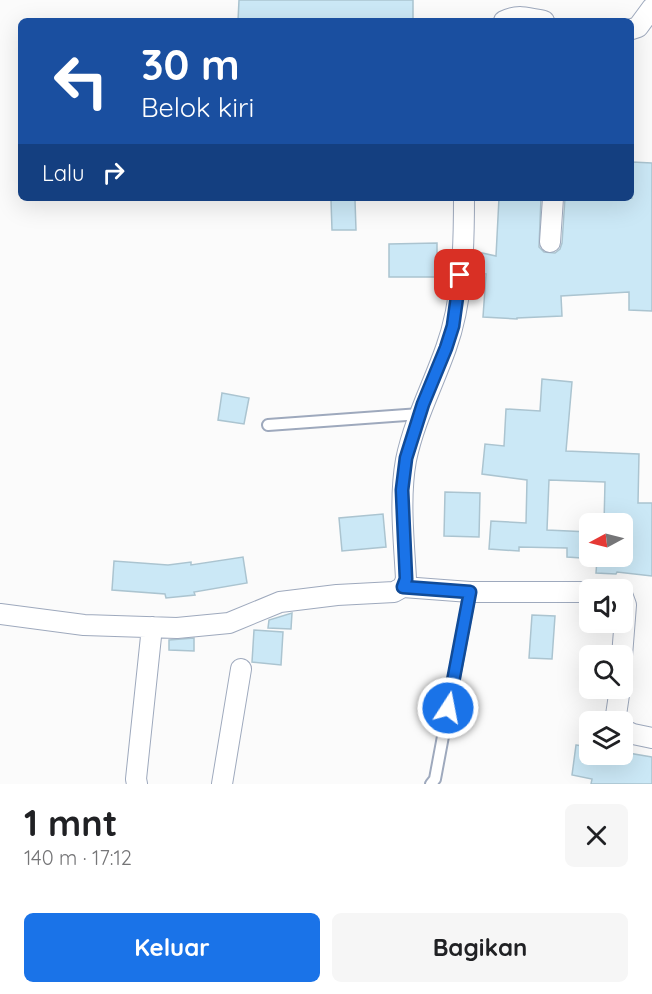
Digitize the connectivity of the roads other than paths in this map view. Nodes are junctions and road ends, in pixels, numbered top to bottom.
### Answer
1 (652, 8) edge
2 (509, 18) edge
3 (527, 18) edge
4 (640, 28) edge
5 (464, 201) edge
6 (553, 201) edge
7 (550, 243) dead end
8 (420, 414) junction
9 (268, 425) dead end
10 (403, 587) junction
11 (470, 592) junction
12 (579, 592) edge
13 (0, 614) edge
14 (152, 627) junction
15 (241, 669) dead end
16 (633, 734) edge
17 (652, 738) edge
18 (137, 784) edge
19 (222, 784) edge
20 (430, 784) edge

1 - 4 street
2 - 3 street
5 - 8 street
6 - 7 street
8 - 9 lane
8 - 10 street
10 - 11 street
10 - 14 street
11 - 12 street
11 - 20 lane
13 - 14 street
14 - 18 street
15 - 19 street
16 - 17 street

